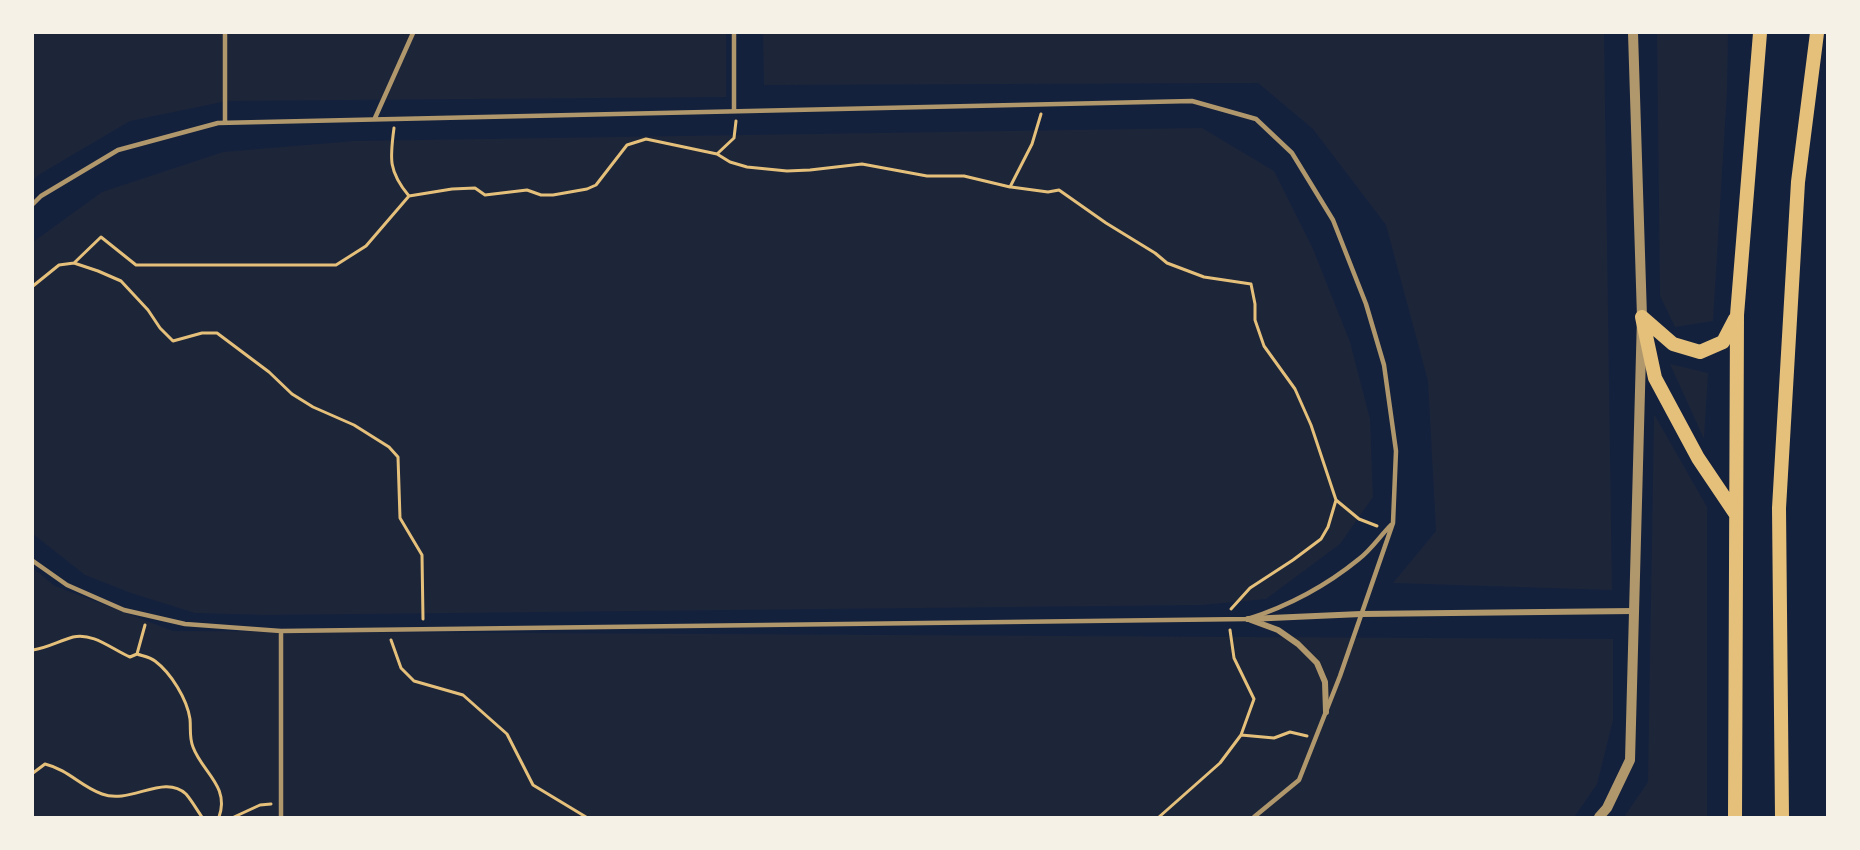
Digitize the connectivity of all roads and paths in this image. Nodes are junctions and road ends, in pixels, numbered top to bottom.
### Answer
1 (225, 33) edge
2 (413, 33) edge
3 (734, 33) edge
4 (1633, 33) edge
5 (1760, 33) edge
6 (1817, 33) edge
7 (1043, 104) junction
8 (734, 111) junction
9 (375, 118) junction
10 (395, 118) junction
11 (225, 123) junction
12 (717, 154) junction
13 (1010, 187) junction
14 (409, 196) junction
15 (33, 204) edge
16 (74, 263) junction
17 (33, 286) edge
18 (1737, 315) junction
19 (1642, 317) junction
20 (1336, 500) junction
21 (1735, 513) junction
22 (1393, 523) junction
23 (1386, 530) junction
24 (33, 561) edge
25 (1633, 610) junction
26 (1362, 614) junction
27 (148, 616) junction
28 (1228, 619) junction
29 (1248, 619) junction
30 (423, 629) junction
31 (388, 630) junction
32 (281, 631) junction
33 (33, 650) edge
34 (138, 654) junction
35 (1326, 712) junction
36 (1241, 735) junction
37 (1316, 738) junction
38 (33, 773) edge
39 (280, 803) junction
40 (202, 817) edge
41 (219, 817) edge
42 (234, 817) edge
43 (281, 817) edge
44 (586, 817) edge
45 (1158, 817) edge
46 (1254, 817) edge
47 (1599, 817) edge
48 (1735, 817) edge
49 (1782, 817) edge

1 - 11 lane
2 - 9 lane
3 - 8 lane
4 - 19 street
5 - 18 highway
6 - 49 highway
7 - 8 lane
7 - 13 path
7 - 22 lane
8 - 10 lane
8 - 12 path
9 - 10 lane
9 - 11 lane
10 - 14 path
11 - 15 lane
12 - 13 path
12 - 14 path
13 - 20 path
14 - 16 path
16 - 17 path
16 - 30 path
18 - 19 highway
18 - 21 highway
19 - 21 highway
19 - 25 street
20 - 23 path
20 - 28 path
21 - 48 highway
22 - 23 lane
22 - 26 lane
23 - 29 lane
24 - 27 lane
25 - 26 street
25 - 47 street
26 - 29 street
26 - 35 lane
27 - 32 lane
27 - 34 path
28 - 29 lane
28 - 30 lane
28 - 36 path
29 - 35 street
30 - 31 lane
31 - 32 lane
31 - 44 path
32 - 39 lane
33 - 34 path
34 - 41 path
35 - 37 lane
36 - 37 path
36 - 45 path
37 - 46 lane
38 - 40 path
39 - 42 path
39 - 43 lane

